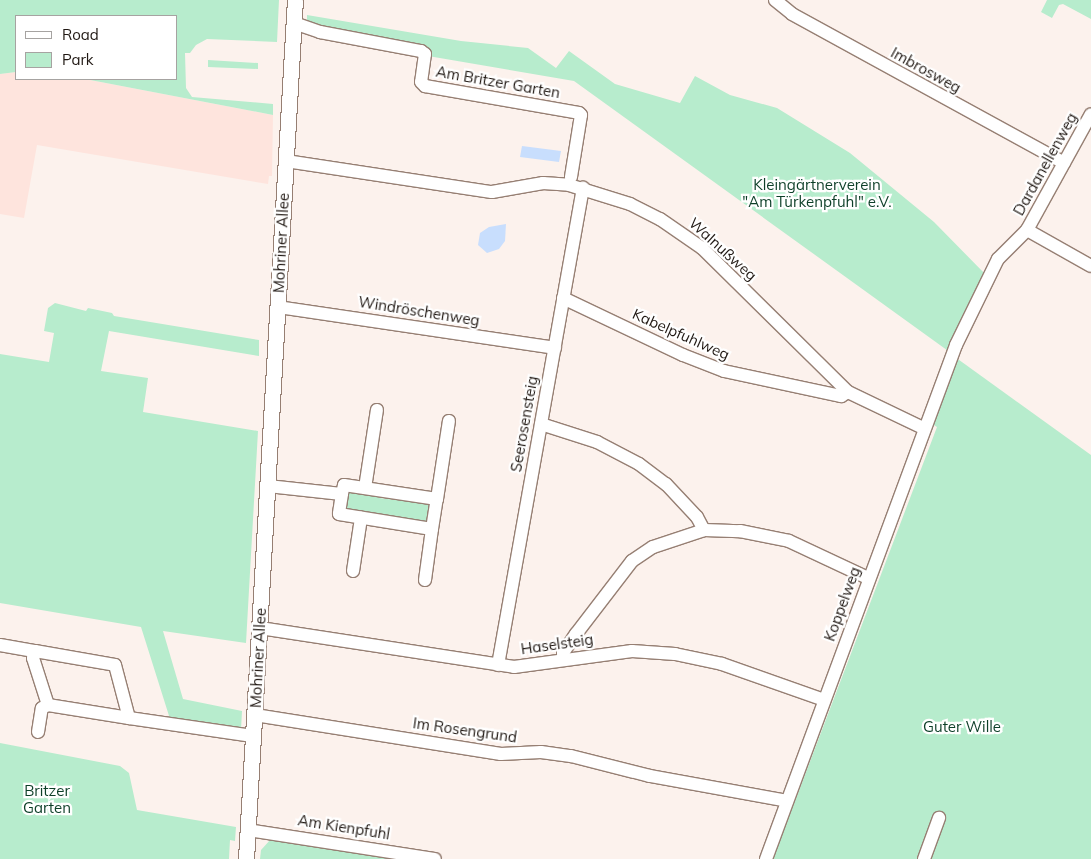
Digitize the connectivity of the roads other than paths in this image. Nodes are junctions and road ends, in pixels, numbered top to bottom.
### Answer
1 (295, 0) edge
2 (775, 0) edge
3 (294, 23) junction
4 (1091, 114) edge
5 (286, 161) junction
6 (1064, 163) junction
7 (571, 177) dead end
8 (583, 188) junction
9 (1027, 230) junction
10 (1091, 266) edge
11 (564, 298) junction
12 (278, 307) junction
13 (554, 348) junction
14 (949, 362) joint
15 (848, 392) junction
16 (377, 410) dead end
17 (449, 421) dead end
18 (541, 424) junction
19 (923, 428) junction
20 (268, 486) junction
21 (365, 488) junction
22 (342, 494) junction
23 (436, 499) junction
24 (360, 518) junction
25 (432, 529) junction
26 (704, 530) junction
27 (514, 542) dead end
28 (353, 571) dead end
29 (868, 578) junction
30 (425, 580) dead end
31 (501, 621) dead end
32 (260, 628) junction
33 (0, 645) edge
34 (35, 651) junction
35 (564, 660) junction
36 (498, 665) junction
37 (824, 700) junction
38 (48, 705) junction
39 (255, 715) junction
40 (129, 718) junction
41 (38, 732) dead end
42 (254, 736) junction
43 (787, 801) junction
44 (939, 818) dead end
45 (248, 830) junction
46 (246, 859) edge
47 (250, 859) edge
48 (435, 859) edge
49 (766, 859) edge
50 (924, 859) edge

1 - 3 main road, Mohriner Allee
2 - 6 street, Imbrosweg
3 - 5 main road, Mohriner Allee
3 - 7 street, Am Britzer Garten
4 - 6 street, Dardanellenweg
5 - 8 street, Walnußweg
5 - 12 main road, Mohriner Allee
6 - 9 street, Dardanellenweg
8 - 11 street, Seerosensteig
8 - 15 street, Walnußweg
9 - 10 street
9 - 14 street, Dardanellenweg
11 - 13 street, Seerosensteig
11 - 15 street, Kabelpfuhlweg
12 - 13 street, Windröschenweg
12 - 20 main road, Mohriner Allee
13 - 18 street, Seerosensteig
14 - 19 street, Koppelweg
15 - 19 street, Walnußweg
16 - 21 street
17 - 23 street
18 - 26 street
18 - 36 street, Seerosensteig
19 - 29 street, Koppelweg
20 - 22 street
20 - 32 main road, Mohriner Allee
21 - 22 street
21 - 23 street
22 - 24 street
23 - 25 street
24 - 25 street
24 - 28 street
25 - 30 street
26 - 29 street
26 - 35 street
27 - 31 street
29 - 37 street, Koppelweg
32 - 36 street, Haselsteig
32 - 39 main road, Mohriner Allee
33 - 34 street
34 - 38 street
34 - 40 street
35 - 36 street, Haselsteig
35 - 37 street, Haselsteig
37 - 43 street, Koppelweg
38 - 40 street
38 - 41 street
39 - 42 main road, Mohriner Allee
39 - 43 street, Im Rosengrund
40 - 42 street
42 - 45 main road, Mohriner Allee
43 - 49 street, Koppelweg
44 - 50 street
45 - 46 main road, Mohriner Allee
45 - 47 main road, Mohriner Allee
45 - 48 street, Am Kienpfuhl

